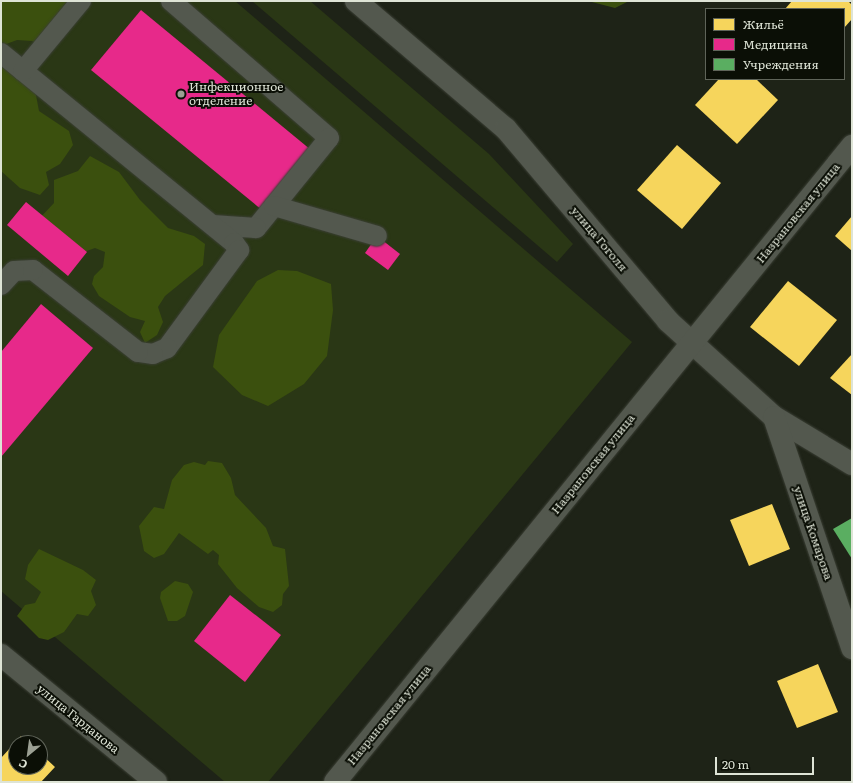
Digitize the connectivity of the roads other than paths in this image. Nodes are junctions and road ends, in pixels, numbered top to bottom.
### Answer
1 (81, 1) edge
2 (171, 1) edge
3 (356, 1) edge
4 (1, 53) edge
5 (23, 71) junction
6 (852, 146) edge
7 (274, 206) junction
8 (213, 225) junction
9 (377, 236) dead end
10 (1, 285) edge
11 (692, 343) junction
12 (774, 417) junction
13 (852, 464) edge
14 (852, 648) edge
15 (1, 655) edge
16 (156, 782) edge
17 (335, 782) edge

1 - 5 lane
2 - 7 lane
3 - 11 street, улица Гоголя
4 - 5 lane
5 - 8 lane
6 - 11 street, Назрановская улица
7 - 8 lane
7 - 9 lane
8 - 10 lane
11 - 12 street, улица Гоголя
11 - 17 street, Назрановская улица
12 - 13 street, улица Гоголя
12 - 14 street, улица Комарова
15 - 16 street, улица Гарданова

